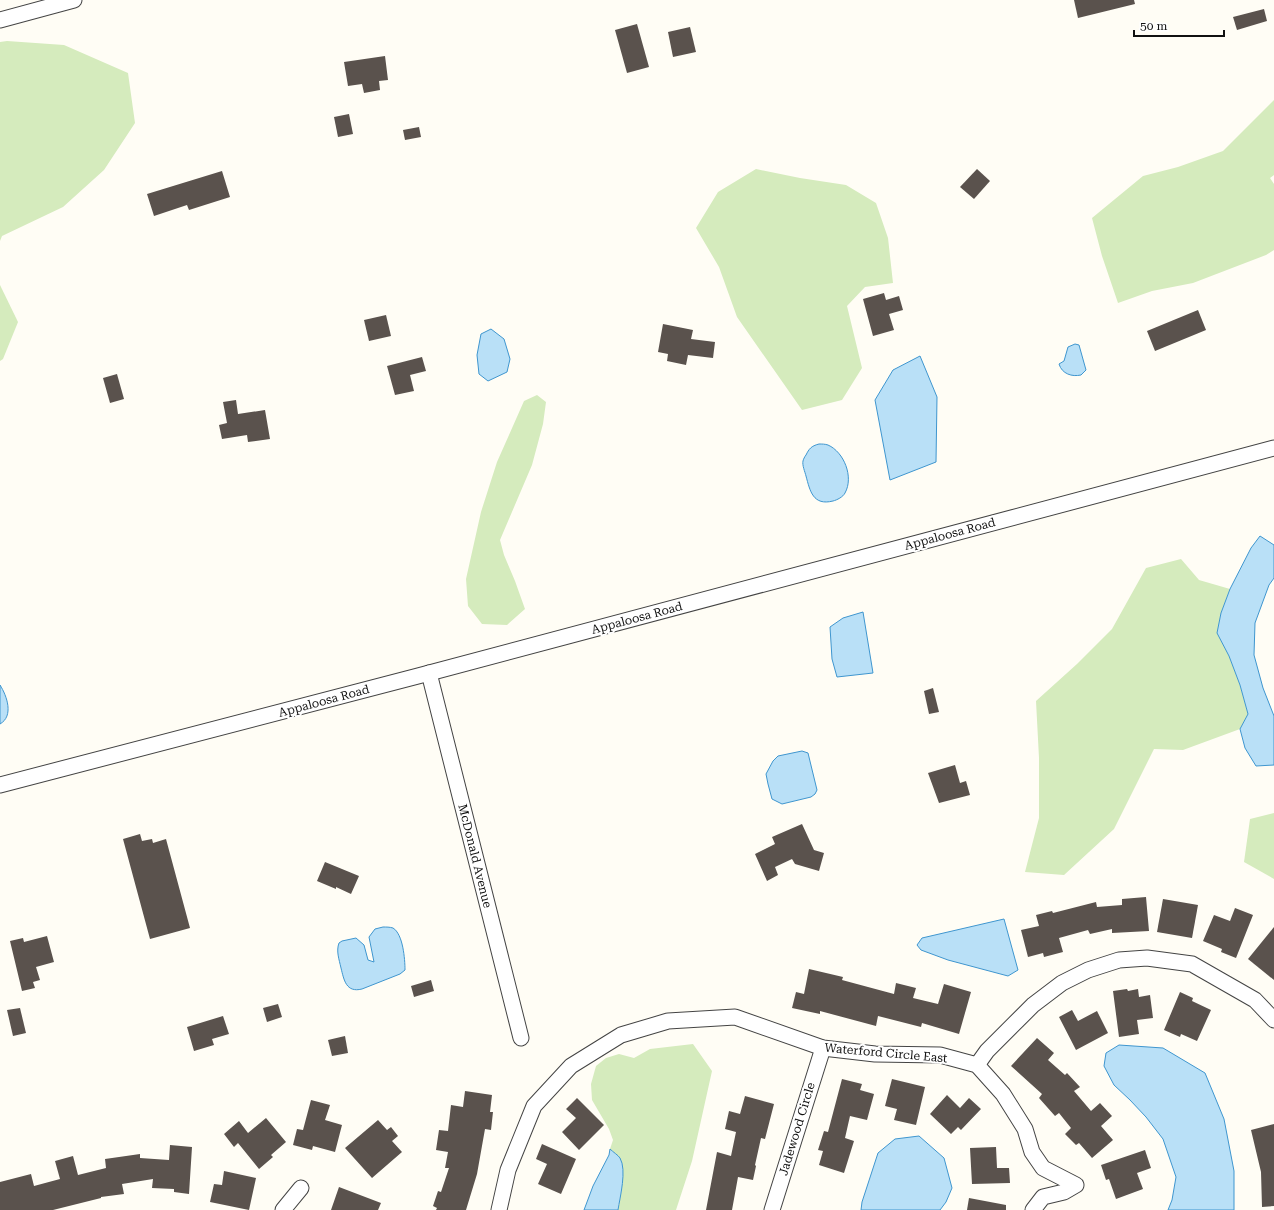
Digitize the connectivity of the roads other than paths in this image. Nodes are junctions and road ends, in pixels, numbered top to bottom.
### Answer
1 (74, 0) edge
2 (0, 20) edge
3 (1274, 448) edge
4 (429, 673) junction
5 (0, 785) edge
6 (1274, 1020) edge
7 (521, 1038) dead end
8 (823, 1048) junction
9 (977, 1065) junction
10 (301, 1188) dead end
11 (283, 1210) edge
12 (499, 1210) edge
13 (772, 1210) edge
14 (1033, 1210) edge

1 - 2 street
3 - 4 street, Appaloosa Road
4 - 5 street, Appaloosa Road
4 - 7 street, McDonald Avenue
6 - 9 street
8 - 9 street, Waterford Circle East
8 - 12 street, Waterford Circle East
8 - 13 street, Jadewood Circle
9 - 14 street
10 - 11 street

